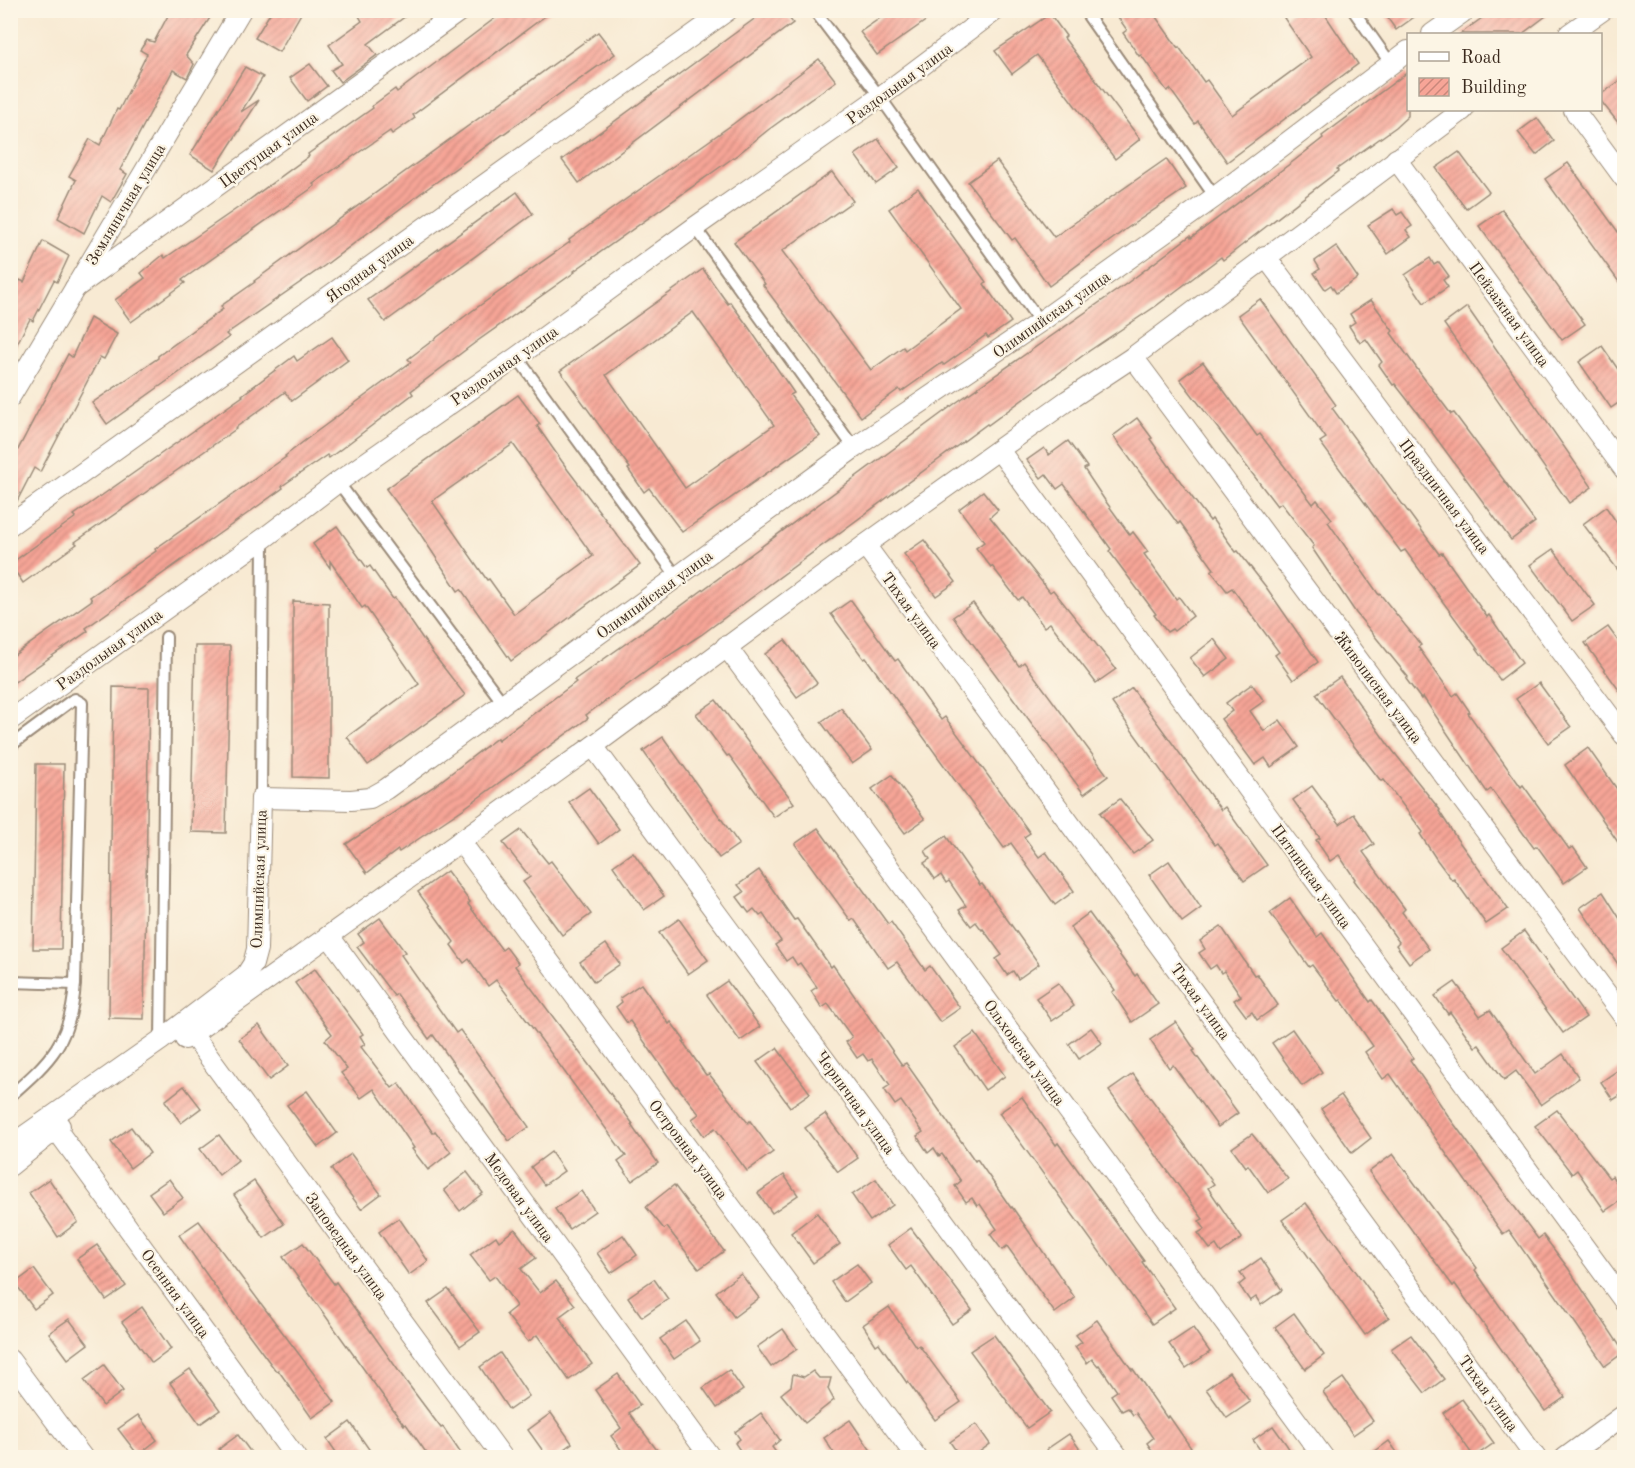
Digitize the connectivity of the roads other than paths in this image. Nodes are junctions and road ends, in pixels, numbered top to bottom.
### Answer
1 (241, 10) edge
2 (461, 10) edge
3 (728, 10) edge
4 (814, 10) edge
5 (996, 10) edge
6 (1084, 10) edge
7 (1353, 10) edge
8 (1466, 10) edge
9 (1603, 10) edge
10 (1433, 33) edge
11 (1570, 33) edge
12 (1407, 52) edge
13 (1391, 64) junction
14 (880, 97) junction
15 (1462, 111) edge
16 (1575, 111) edge
17 (1396, 159) junction
18 (1624, 178) edge
19 (1215, 197) junction
20 (695, 227) junction
21 (1265, 256) junction
22 (75, 288) junction
23 (1040, 322) junction
24 (517, 357) junction
25 (1133, 357) junction
26 (10, 397) edge
27 (854, 448) junction
28 (999, 450) junction
29 (1624, 469) edge
30 (338, 482) junction
31 (10, 525) edge
32 (263, 539) junction
33 (865, 545) junction
34 (677, 577) junction
35 (166, 637) dead end
36 (726, 646) junction
37 (503, 703) junction
38 (10, 720) edge
39 (1624, 735) edge
40 (10, 746) edge
41 (593, 746) junction
42 (261, 798) junction
43 (460, 841) junction
44 (329, 936) junction
45 (10, 982) edge
46 (75, 984) junction
47 (1624, 1017) edge
48 (192, 1034) junction
49 (161, 1040) junction
50 (10, 1096) edge
51 (56, 1130) junction
52 (10, 1146) edge
53 (10, 1166) edge
54 (1624, 1301) edge
55 (10, 1360) edge
56 (1624, 1415) edge
57 (83, 1458) edge
58 (296, 1458) edge
59 (503, 1458) edge
60 (711, 1458) edge
61 (917, 1458) edge
62 (1119, 1458) edge
63 (1324, 1458) edge
64 (1536, 1458) edge
65 (1565, 1458) edge

1 - 22 street, Земляничная улица
2 - 22 street, Цветущая улица
3 - 31 street, Ягодная улица
4 - 14 lane
5 - 14 street, Раздольная улица
6 - 19 lane
7 - 13 lane
8 - 10 street
9 - 11 street
12 - 13 street, Олимпийская улица
13 - 19 street, Олимпийская улица
14 - 20 street, Раздольная улица
14 - 23 lane
15 - 17 street
16 - 18 street
17 - 21 street
17 - 29 street, Пейзажная улица
19 - 23 street, Олимпийская улица
20 - 24 street, Раздольная улица
20 - 27 lane
21 - 25 street
21 - 39 street, Праздничная улица
22 - 26 street, Земляничная улица
23 - 27 street, Олимпийская улица
24 - 30 street, Раздольная улица
24 - 34 lane
25 - 28 street
25 - 47 street, Живописная улица
27 - 34 street, Олимпийская улица
28 - 33 street
28 - 54 street, Пятницкая улица
30 - 32 street, Раздольная улица
30 - 37 lane
32 - 38 street, Раздольная улица
32 - 42 lane
33 - 36 street
33 - 64 street, Тихая улица
34 - 37 street, Олимпийская улица
35 - 49 lane
36 - 41 street
36 - 63 street, Ольховская улица
37 - 42 street, Олимпийская улица
40 - 46 lane
41 - 43 street
41 - 62 street, Черничная улица
42 - 49 street, Олимпийская улица
43 - 44 street
43 - 61 street, Островная улица
44 - 48 street
44 - 60 street, Медовая улица
45 - 46 lane
46 - 50 lane
48 - 51 street
48 - 59 street, Заповедная улица
49 - 52 street, Олимпийская улица
51 - 53 street
51 - 58 street, Осенняя улица
55 - 57 street
56 - 65 street

